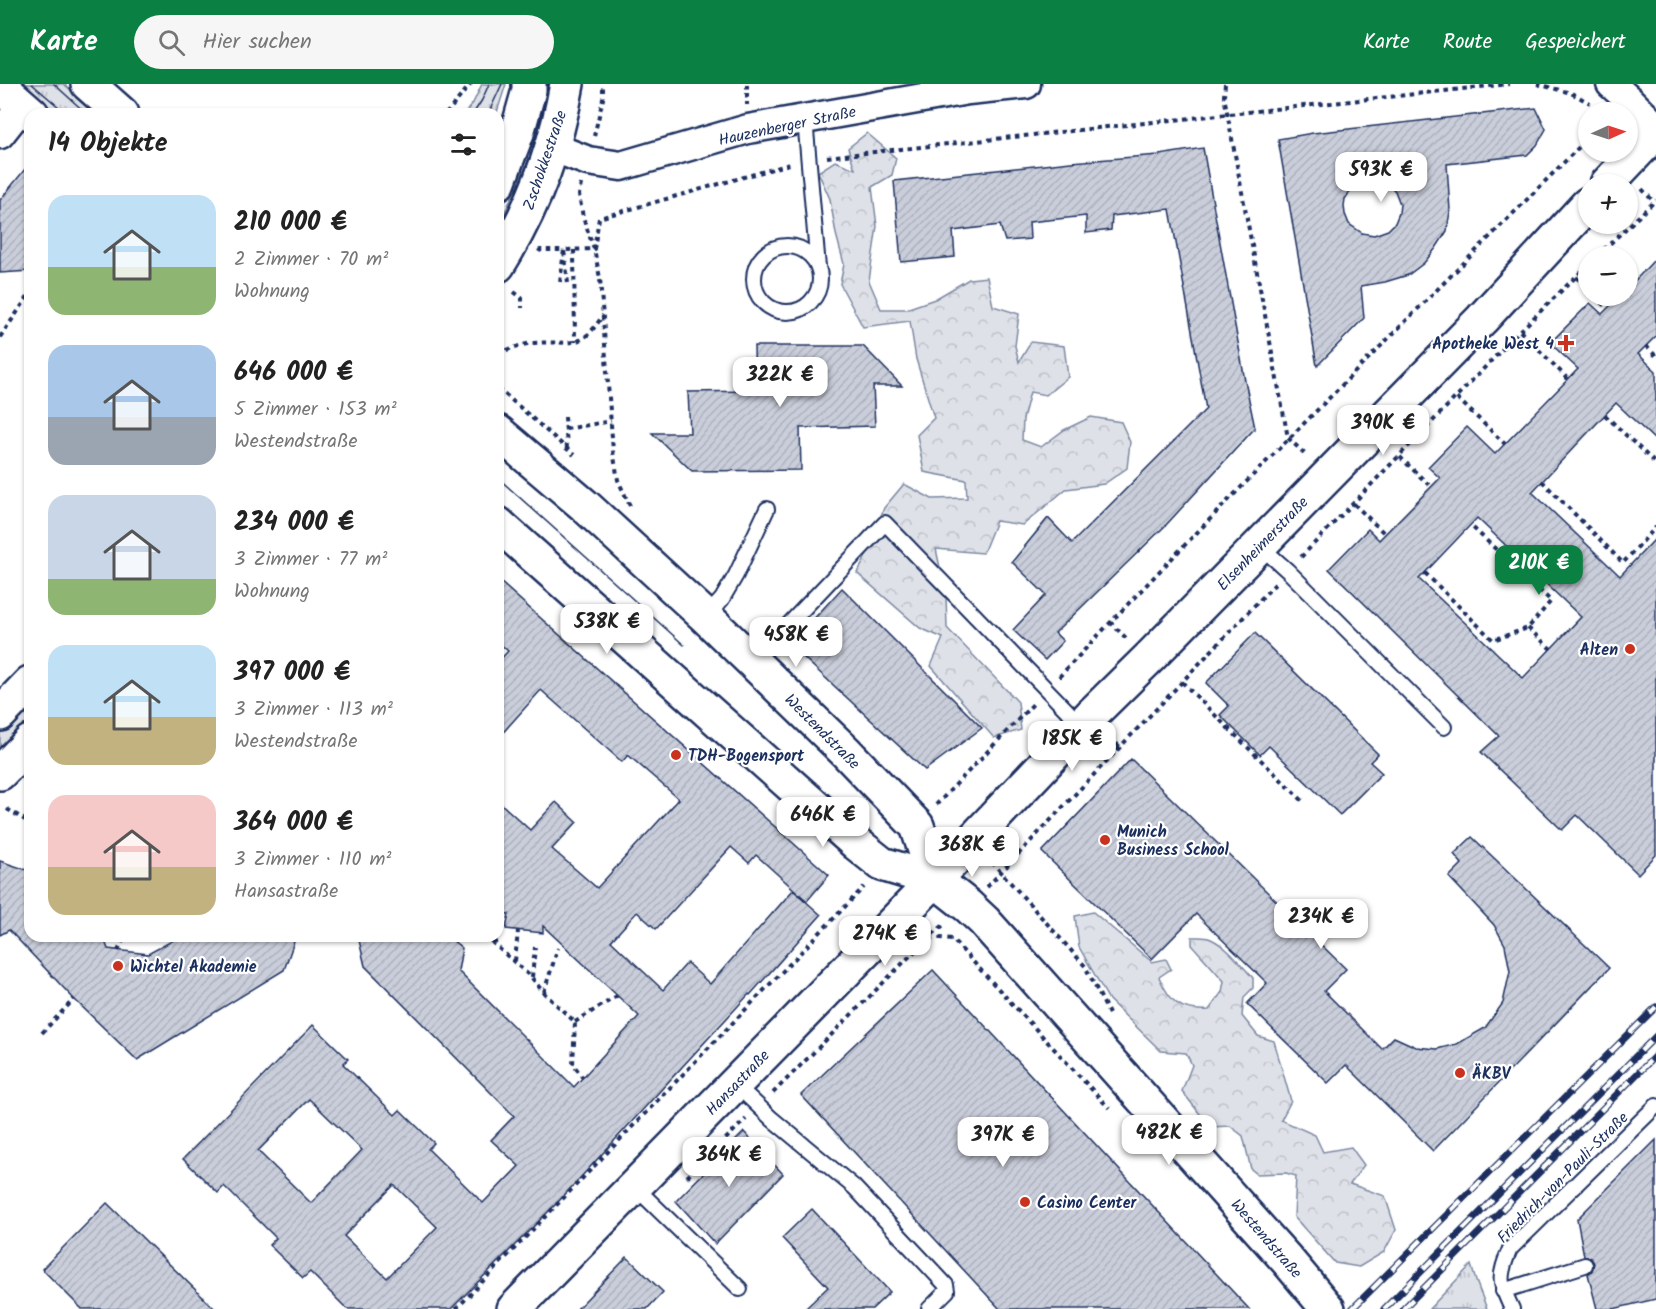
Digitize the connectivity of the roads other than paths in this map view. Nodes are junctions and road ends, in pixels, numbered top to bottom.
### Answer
1 (88, 84) edge
2 (529, 84) edge
3 (567, 84) edge
4 (1026, 84) edge
5 (1604, 96) edge
6 (18, 102) edge
7 (115, 108) edge
8 (805, 119) junction
9 (1656, 127) edge
10 (1656, 132) edge
11 (0, 134) edge
12 (552, 147) junction
13 (504, 170) edge
14 (1616, 174) edge
15 (1578, 215) edge
16 (815, 234) junction
17 (786, 246) junction
18 (818, 269) junction
19 (506, 278) edge
20 (504, 437) edge
21 (767, 509) dead end
22 (504, 529) edge
23 (1260, 546) junction
24 (706, 617) junction
25 (753, 662) junction
26 (24, 689) edge
27 (0, 714) edge
28 (1444, 727) dead end
29 (1094, 730) junction
30 (24, 748) edge
31 (0, 773) edge
32 (935, 880) junction
33 (735, 1084) junction
34 (1656, 1106) edge
35 (645, 1197) junction
36 (1585, 1265) dead end
37 (740, 1289) dead end
38 (1503, 1291) junction
39 (514, 1309) edge
40 (929, 1309) edge
41 (1328, 1309) edge
42 (1512, 1309) edge

1 - 7 main road
2 - 13 main road, Zschokkestraße
3 - 12 main road, Zschokkestraße
4 - 8 street, Hauzenberger Straße
5 - 9 street
6 - 11 street
8 - 12 street, Hauzenberger Straße
8 - 16 lane
10 - 14 main road
12 - 19 main road, Zschokkestraße
15 - 23 main road, Elsenheimerstraße
16 - 17 lane
16 - 18 lane
17 - 18 lane
17 - 18 lane
20 - 24 main road, Westendstraße
21 - 24 lane
22 - 32 main road, Westendstraße
23 - 28 lane
23 - 29 main road, Elsenheimerstraße
24 - 25 main road, Westendstraße
25 - 29 lane
25 - 32 main road, Westendstraße
26 - 27 main road
29 - 32 main road, Elsenheimerstraße
30 - 31 main road
32 - 33 main road, Hansastraße
32 - 41 main road, Westendstraße
33 - 35 main road, Hansastraße
33 - 40 lane
34 - 38 lane, Friedrich-von-Pauli-Straße
35 - 37 lane
35 - 39 main road, Hansastraße
36 - 38 lane
38 - 42 lane, Friedrich-von-Pauli-Straße

